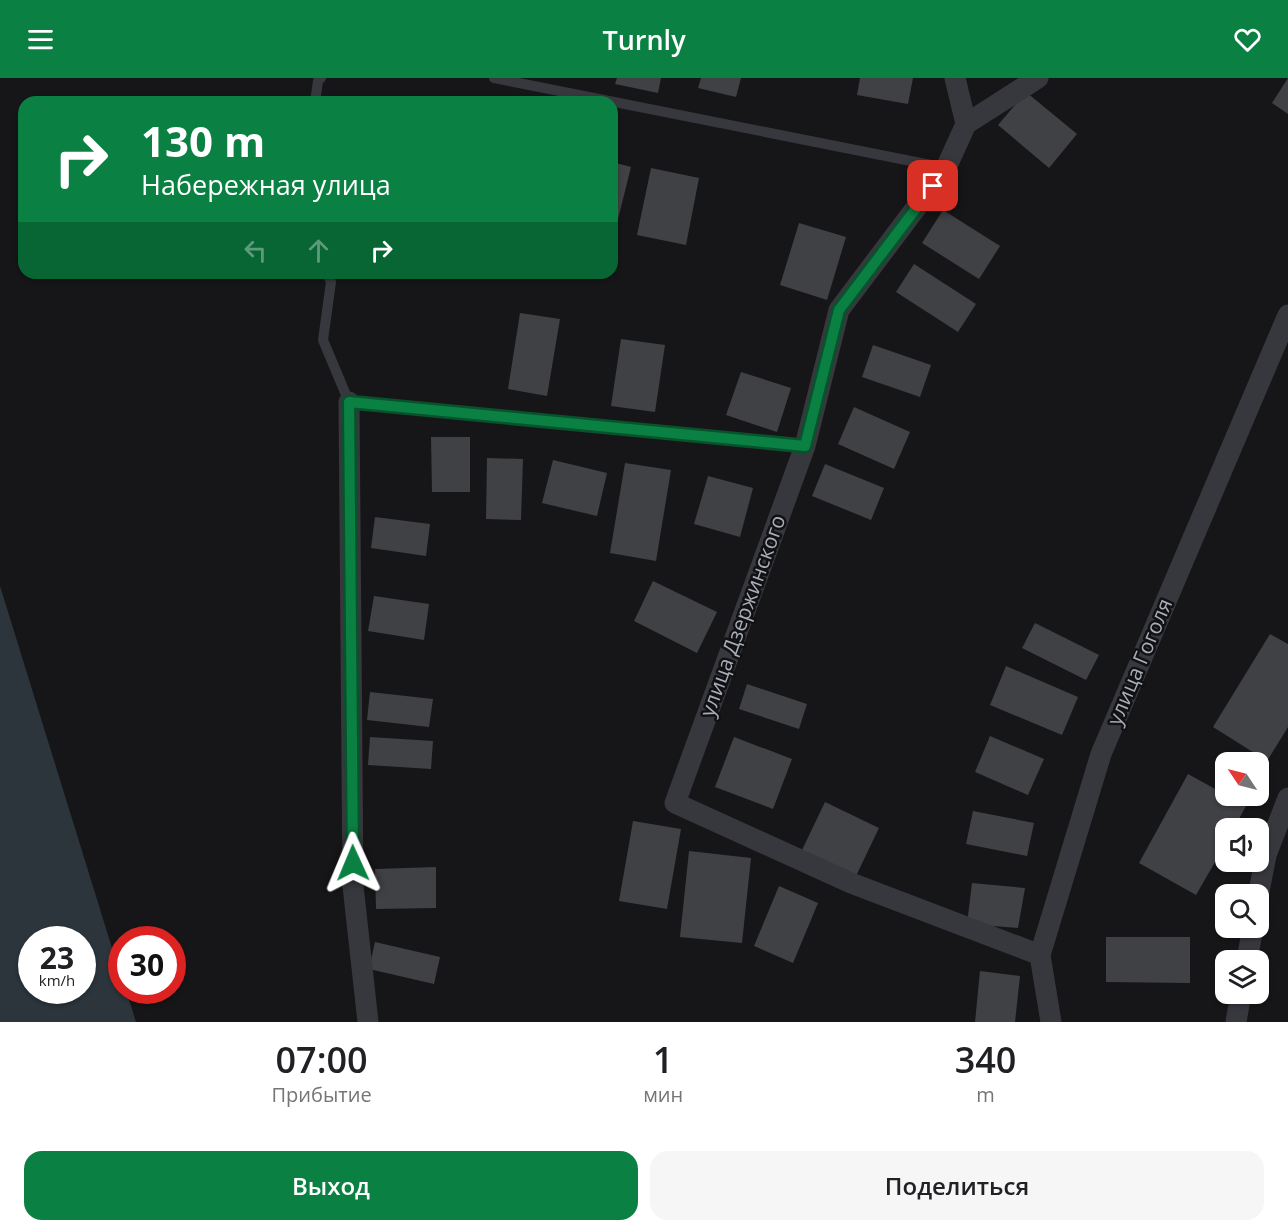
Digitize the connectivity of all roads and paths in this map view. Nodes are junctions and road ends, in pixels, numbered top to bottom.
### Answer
1 (321, 78) edge
2 (494, 78) edge
3 (955, 78) edge
4 (1038, 78) edge
5 (316, 96) edge
6 (584, 96) edge
7 (618, 103) edge
8 (966, 124) junction
9 (946, 168) junction
10 (330, 279) edge
11 (1288, 315) edge
12 (349, 402) junction
13 (805, 446) junction
14 (1288, 798) edge
15 (1260, 884) edge
16 (1040, 955) junction
17 (1239, 1004) edge
18 (369, 1022) edge
19 (1051, 1022) edge
20 (1236, 1022) edge

1 - 5 lane
2 - 6 lane
3 - 8 street
4 - 8 street
7 - 9 lane
8 - 9 street, улица Дзержинского
9 - 13 street, улица Дзержинского
10 - 12 lane
11 - 16 street, улица Гоголя
12 - 13 lane
12 - 18 street
13 - 16 street, улица Дзержинского
14 - 15 street
16 - 19 street, улица Гоголя
17 - 20 street

